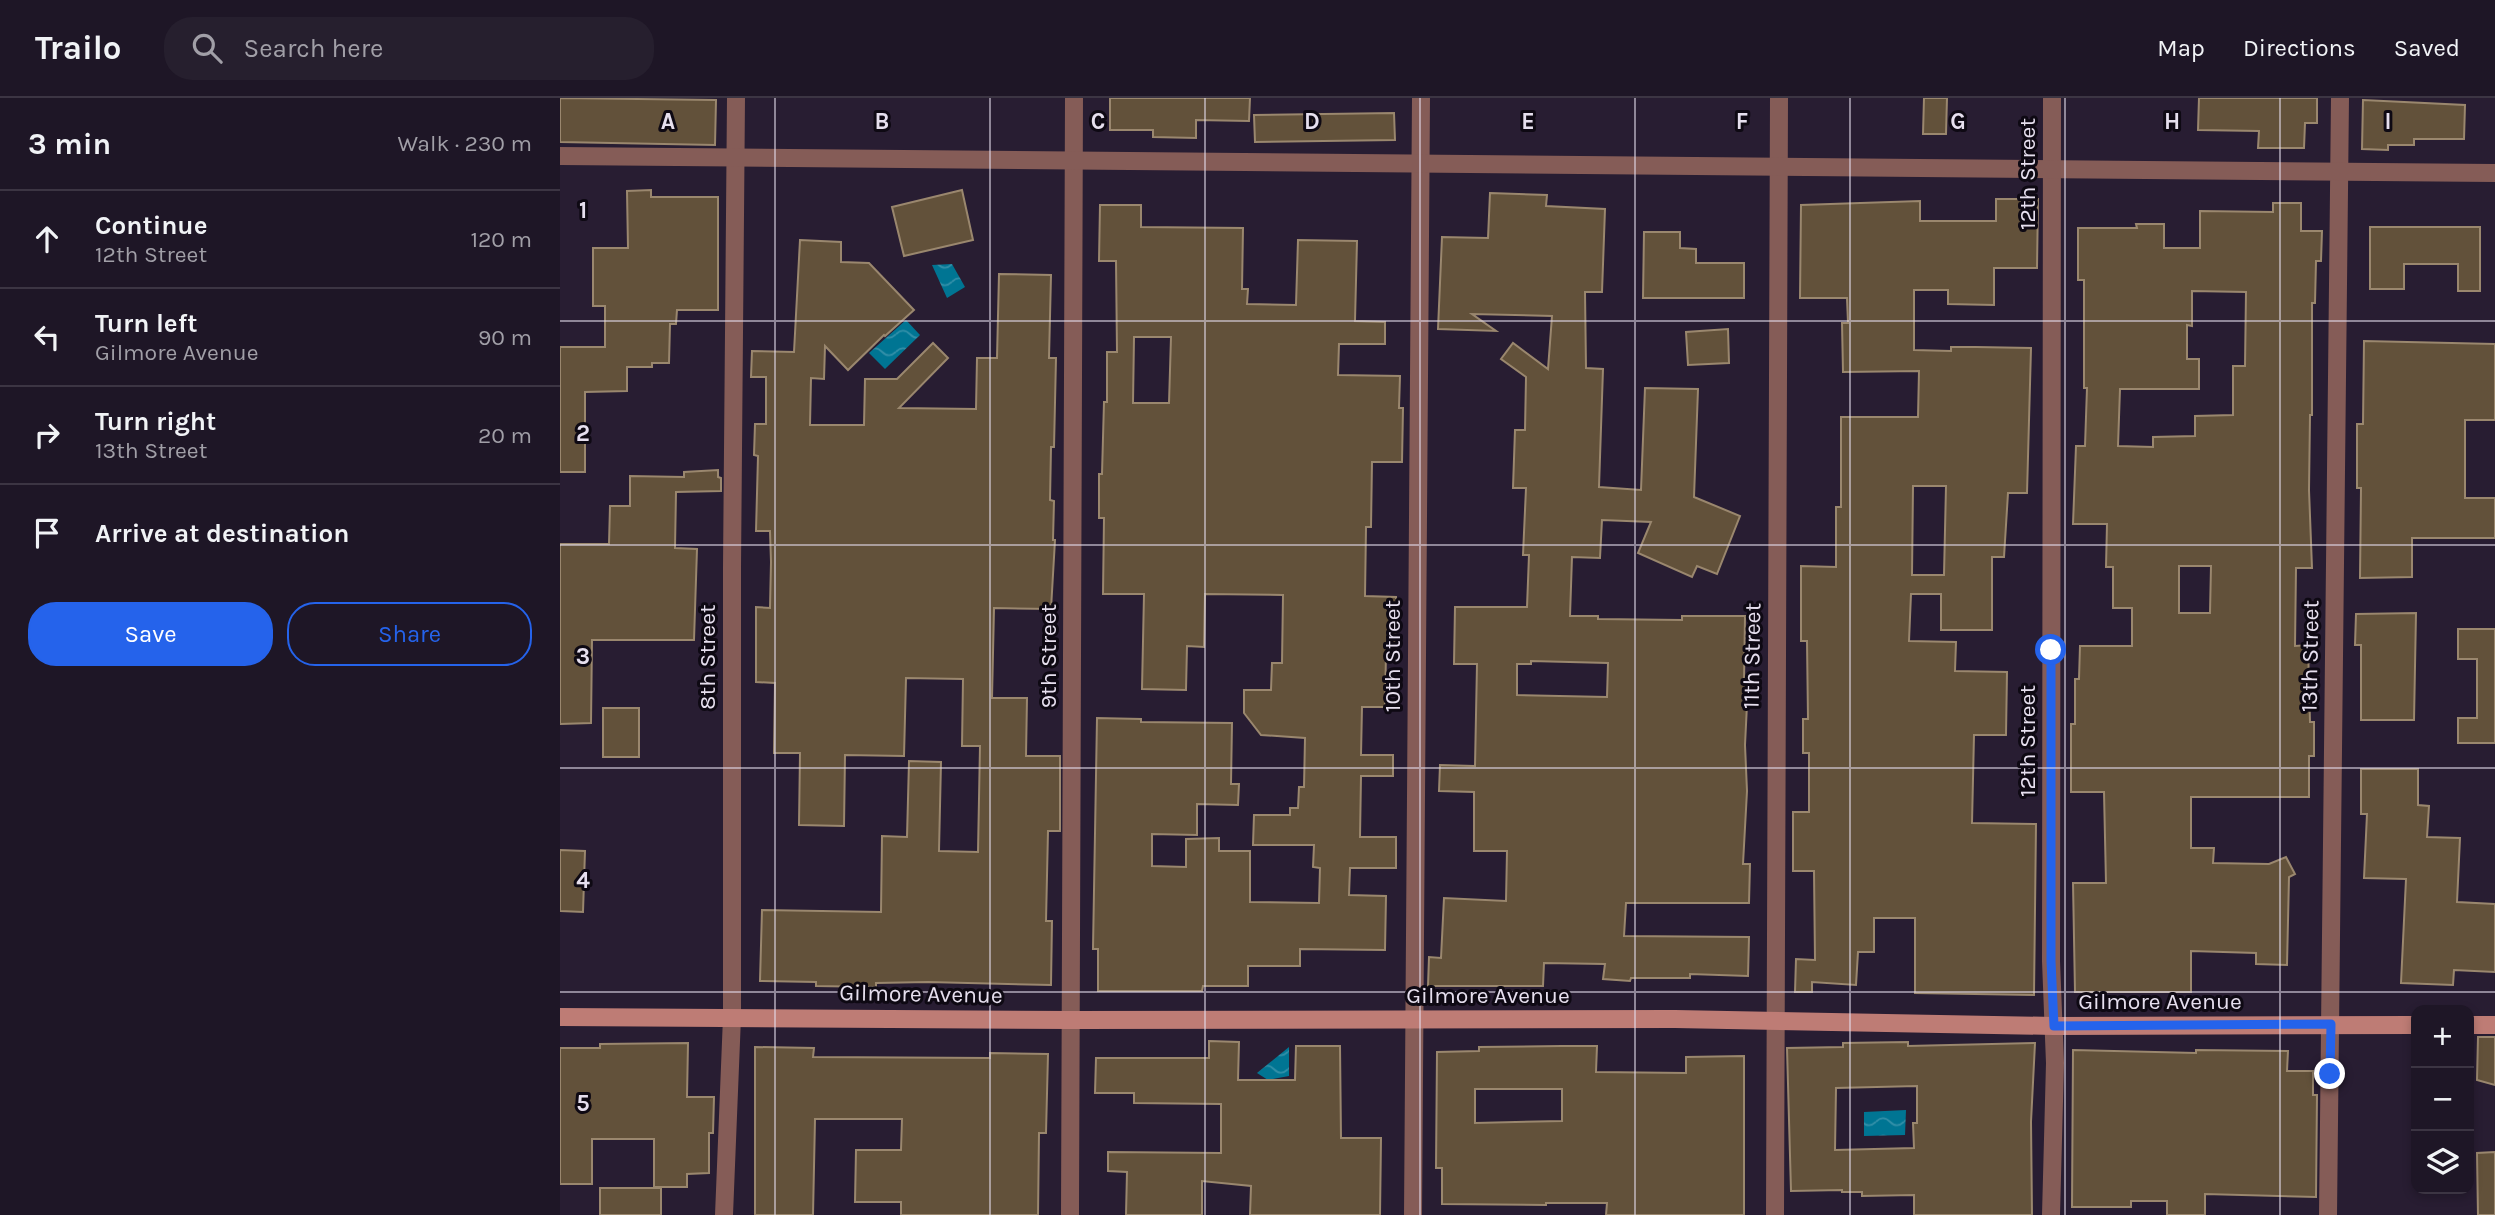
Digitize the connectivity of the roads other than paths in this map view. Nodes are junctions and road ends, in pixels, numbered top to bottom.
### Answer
1 (736, 98) edge
2 (1074, 98) edge
3 (1420, 98) edge
4 (1779, 98) edge
5 (2052, 98) edge
6 (2340, 98) edge
7 (560, 156) edge
8 (737, 157) junction
9 (1074, 161) junction
10 (1420, 163) junction
11 (1778, 167) junction
12 (2052, 169) junction
13 (2340, 172) junction
14 (2495, 173) edge
15 (560, 1017) edge
16 (732, 1017) junction
17 (1071, 1020) junction
18 (1414, 1020) junction
19 (1776, 1022) junction
20 (2331, 1024) junction
21 (2411, 1025) edge
22 (2474, 1025) edge
23 (2495, 1025) edge
24 (2054, 1026) junction
25 (724, 1215) edge
26 (1070, 1215) edge
27 (1413, 1215) edge
28 (1775, 1215) edge
29 (2051, 1215) edge
30 (2328, 1215) edge

1 - 8 street, 8th Street
2 - 9 street, 9th Street
3 - 10 street, 10th Street
4 - 11 street, 11th Street
5 - 12 street, 12th Street
6 - 13 street, 13th Street
7 - 8 street
8 - 9 street
8 - 16 street, 8th Street
9 - 10 street
9 - 17 street, 9th Street
10 - 11 street
10 - 18 street, 10th Street
11 - 12 street
11 - 19 street, 11th Street
12 - 13 street
12 - 24 street, 12th Street
13 - 14 street
13 - 20 street, 13th Street
15 - 16 main road, Gilmore Avenue
16 - 17 main road, Gilmore Avenue
16 - 25 street, 8th Street
17 - 18 main road, Gilmore Avenue
17 - 26 street, 9th Street
18 - 19 main road, Gilmore Avenue
18 - 27 street, 10th Street
19 - 24 main road, Gilmore Avenue
19 - 28 street, 11th Street
20 - 21 main road, Gilmore Avenue
20 - 24 main road, Gilmore Avenue
20 - 30 street, 13th Street
22 - 23 main road
24 - 29 street, 12th Street

